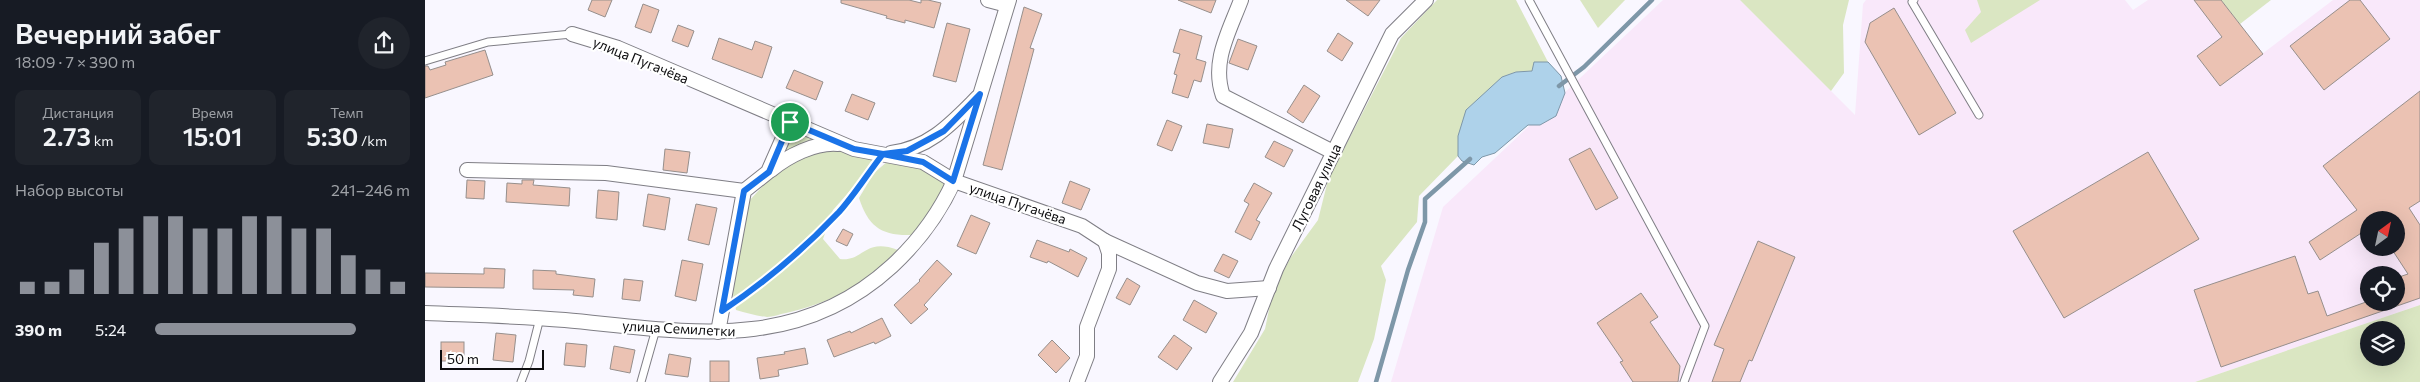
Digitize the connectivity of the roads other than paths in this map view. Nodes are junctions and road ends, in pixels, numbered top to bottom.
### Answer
1 (989, 0) edge
2 (1241, 0) edge
3 (1426, 0) edge
4 (1529, 0) edge
5 (1914, 0) edge
6 (1008, 2) edge
7 (572, 34) joint
8 (425, 61) edge
9 (980, 94) junction
10 (1979, 115) dead end
11 (790, 122) junction
12 (842, 144) junction
13 (1333, 152) junction
14 (883, 154) junction
15 (467, 170) dead end
16 (769, 172) junction
17 (953, 181) junction
18 (744, 191) junction
19 (1105, 241) junction
20 (1269, 288) junction
21 (425, 313) edge
22 (541, 318) junction
23 (656, 328) junction
24 (718, 332) junction
25 (521, 382) edge
26 (641, 382) edge
27 (1077, 382) edge
28 (1220, 382) edge
29 (1684, 382) edge

1 - 6 street
2 - 13 street
3 - 13 street, Луговая улица
4 - 29 lane
5 - 10 lane
6 - 9 street, улица Семилетки
7 - 8 lane
7 - 11 street, улица Пугачёва
9 - 14 street
9 - 17 street, улица Семилетки
11 - 12 street, улица Пугачёва
11 - 16 street
12 - 14 street, улица Пугачёва
12 - 16 street
13 - 20 street, Луговая улица
14 - 17 street, улица Пугачёва
15 - 18 street
16 - 18 street
17 - 19 street, улица Пугачёва
17 - 24 street, улица Семилетки
18 - 24 street
19 - 20 street, улица Пугачёва
19 - 27 street
20 - 28 street, Луговая улица
21 - 22 street, улица Семилетки
22 - 23 street, улица Семилетки
22 - 25 lane
23 - 24 street, улица Семилетки
23 - 26 lane

